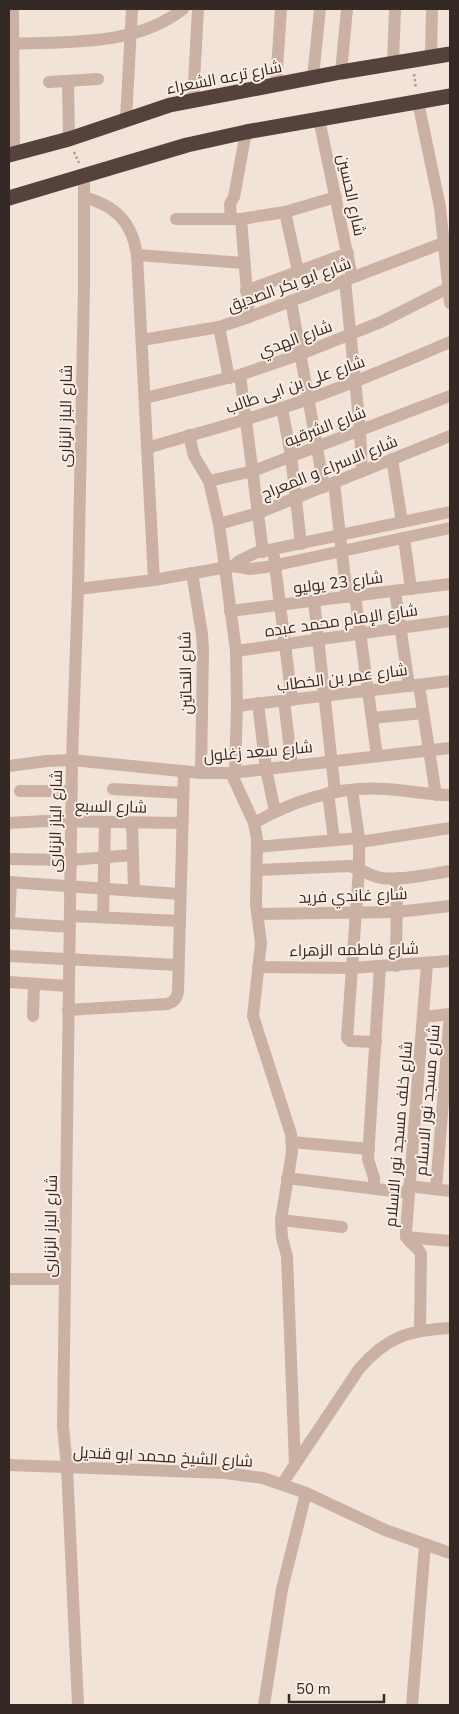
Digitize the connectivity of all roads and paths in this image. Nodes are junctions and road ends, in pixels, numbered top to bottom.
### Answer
1 (13, 9) edge
2 (132, 9) edge
3 (184, 9) edge
4 (198, 9) edge
5 (282, 9) edge
6 (320, 9) edge
7 (347, 9) edge
8 (395, 9) edge
9 (432, 9) edge
10 (131, 35) junction
11 (11, 44) edge
12 (450, 54) edge
13 (431, 57) junction
14 (412, 60) junction
15 (393, 63) junction
16 (341, 72) junction
17 (312, 77) junction
18 (98, 79) dead end
19 (68, 81) junction
20 (48, 82) dead end
21 (11, 83) edge
22 (276, 84) junction
23 (450, 96) edge
24 (193, 101) junction
25 (418, 102) junction
26 (126, 119) junction
27 (319, 119) junction
28 (246, 132) junction
29 (69, 139) junction
30 (11, 154) edge
31 (84, 176) junction
32 (84, 197) junction
33 (336, 197) junction
34 (9, 198) edge
35 (445, 205) edge
36 (285, 212) junction
37 (236, 219) junction
38 (176, 220) dead end
39 (446, 249) edge
40 (348, 253) junction
41 (137, 255) junction
42 (244, 263) junction
43 (298, 271) junction
44 (349, 279) junction
45 (449, 288) edge
46 (246, 291) junction
47 (291, 301) junction
48 (450, 303) edge
49 (249, 317) junction
50 (219, 327) junction
51 (351, 335) junction
52 (142, 340) junction
53 (450, 342) edge
54 (300, 354) junction
55 (234, 376) junction
56 (356, 382) junction
57 (450, 396) edge
58 (145, 398) junction
59 (308, 399) junction
60 (282, 408) junction
61 (246, 420) junction
62 (360, 430) junction
63 (190, 436) junction
64 (450, 436) edge
65 (317, 446) junction
66 (147, 448) junction
67 (291, 456) junction
68 (392, 460) junction
69 (253, 471) junction
70 (362, 471) junction
71 (209, 481) junction
72 (329, 485) junction
73 (295, 498) junction
74 (450, 512) edge
75 (258, 514) junction
76 (402, 522) junction
77 (219, 524) junction
78 (450, 528) edge
79 (340, 535) junction
80 (404, 538) junction
81 (301, 544) junction
82 (268, 550) junction
83 (342, 552) junction
84 (276, 565) junction
85 (229, 567) junction
86 (192, 574) junction
87 (154, 580) junction
88 (450, 584) edge
89 (78, 589) junction
90 (411, 589) junction
91 (395, 591) junction
92 (351, 596) junction
93 (314, 601) junction
94 (280, 605) junction
95 (230, 612) junction
96 (450, 622) edge
97 (401, 628) junction
98 (360, 634) junction
99 (318, 640) junction
100 (285, 644) junction
101 (236, 651) junction
102 (450, 681) edge
103 (414, 685) junction
104 (368, 691) junction
105 (324, 696) junction
106 (288, 700) junction
107 (258, 703) junction
108 (238, 706) junction
109 (423, 712) junction
110 (372, 718) junction
111 (450, 748) edge
112 (429, 750) junction
113 (377, 756) junction
114 (72, 760) junction
115 (332, 761) junction
116 (9, 766) edge
117 (292, 766) junction
118 (266, 769) junction
119 (184, 771) junction
120 (233, 772) junction
121 (201, 773) junction
122 (113, 790) dead end
123 (352, 790) junction
124 (20, 791) dead end
125 (72, 791) junction
126 (332, 792) junction
127 (183, 793) junction
128 (436, 795) junction
129 (450, 795) edge
130 (275, 811) junction
131 (71, 821) junction
132 (104, 822) junction
133 (9, 823) edge
134 (132, 823) junction
135 (182, 823) junction
136 (254, 823) junction
137 (450, 828) edge
138 (334, 840) junction
139 (360, 840) junction
140 (257, 848) junction
141 (133, 855) junction
142 (104, 858) junction
143 (9, 859) edge
144 (70, 860) junction
145 (359, 869) junction
146 (257, 870) junction
147 (450, 871) edge
148 (397, 878) junction
149 (10, 882) edge
150 (70, 886) junction
151 (104, 888) junction
152 (134, 891) junction
153 (180, 894) junction
154 (450, 906) edge
155 (397, 912) junction
156 (356, 913) junction
157 (257, 914) junction
158 (103, 917) junction
159 (180, 920) junction
160 (70, 922) junction
161 (9, 923) edge
162 (9, 956) edge
163 (69, 960) junction
164 (450, 961) edge
165 (427, 964) junction
166 (178, 965) junction
167 (396, 966) junction
168 (258, 967) junction
169 (380, 967) junction
170 (352, 968) junction
171 (9, 982) edge
172 (34, 984) junction
173 (69, 986) junction
174 (68, 1010) junction
175 (450, 1014) edge
176 (33, 1016) dead end
177 (424, 1017) junction
178 (376, 1042) junction
179 (446, 1110) edge
180 (292, 1142) junction
181 (369, 1149) junction
182 (444, 1160) edge
183 (287, 1178) junction
184 (374, 1188) junction
185 (409, 1189) junction
186 (436, 1189) junction
187 (450, 1191) edge
188 (281, 1220) junction
189 (342, 1227) dead end
190 (406, 1237) junction
191 (450, 1240) edge
192 (9, 1279) edge
193 (65, 1279) junction
194 (450, 1328) edge
195 (420, 1330) junction
196 (9, 1465) edge
197 (294, 1465) junction
198 (67, 1467) junction
199 (282, 1484) junction
200 (306, 1493) junction
201 (425, 1545) junction
202 (450, 1553) edge
203 (78, 1705) edge
204 (264, 1705) edge
205 (412, 1705) edge

1 - 11 street
2 - 10 street
3 - 10 street
4 - 24 street
5 - 22 street
6 - 17 street
7 - 16 street
8 - 15 street
9 - 13 street
10 - 11 street
10 - 26 street
11 - 21 street
12 - 13 highway, شارع ترعه الشعراء
13 - 14 highway, شارع ترعه الشعراء
14 - 15 highway, شارع ترعه الشعراء
14 - 25 path
15 - 16 highway, شارع ترعه الشعراء
16 - 17 highway, شارع ترعه الشعراء
17 - 22 highway, شارع ترعه الشعراء
18 - 19 street
19 - 20 street
19 - 29 street
21 - 30 street
22 - 24 highway, شارع ترعه الشعراء
23 - 25 highway
24 - 26 highway, شارع ترعه الشعراء
25 - 27 highway
25 - 35 street
26 - 29 highway, شارع ترعه الشعراء
27 - 28 highway
27 - 33 street, شارع الحسين
28 - 31 highway
28 - 37 street
29 - 30 highway, شارع ترعه الشعراء
29 - 31 path
31 - 32 street, شارع الباز الزنارى
31 - 34 highway
32 - 41 street
32 - 89 street, شارع الباز الزنارى
33 - 36 street
33 - 40 street, شارع الحسين
35 - 39 street
36 - 37 street
36 - 43 street
37 - 38 street
37 - 42 street
39 - 44 street, شارع ابو بكر الصديق
39 - 45 street
40 - 43 street
40 - 44 street, شارع الحسين
41 - 42 street
41 - 52 street
42 - 46 street
43 - 46 street
44 - 47 street, شارع ابو بكر الصديق
44 - 51 street, شارع الحسين
45 - 48 street
45 - 51 street, شارع الهدي
46 - 49 street
47 - 49 street, شارع ابو بكر الصديق
47 - 54 street
49 - 50 street, شارع ابو بكر الصديق
50 - 52 street, شارع ابو بكر الصديق
50 - 55 street
51 - 54 street, شارع الهدي
51 - 56 street, شارع الحسين
52 - 58 street
53 - 56 street, شارع على بن ابى طالب
54 - 55 street, شارع الهدي
54 - 59 street
55 - 58 street, شارع الهدي
55 - 61 street
56 - 59 street, شارع على بن ابى طالب
56 - 62 street, شارع الحسين
57 - 62 street, شارع الشرقيه
58 - 66 street
59 - 60 street, شارع على بن ابى طالب
59 - 65 street
60 - 61 street, شارع على بن ابى طالب
60 - 67 street
61 - 63 street, شارع على بن ابى طالب
61 - 69 street
62 - 65 street, شارع الشرقيه
62 - 70 street, شارع الحسين
63 - 66 street, شارع على بن ابى طالب
63 - 71 street
64 - 68 street, شارع الاسراء و المعراج
65 - 67 street, شارع الشرقيه
65 - 72 street
66 - 87 street
67 - 69 street, شارع الشرقيه
67 - 73 street
68 - 70 street, شارع الاسراء و المعراج
68 - 76 street
69 - 71 street, شارع الشرقيه
69 - 75 street
70 - 72 street, شارع الاسراء و المعراج
71 - 77 street
72 - 73 street, شارع الاسراء و المعراج
72 - 79 street
73 - 75 street, شارع الاسراء و المعراج
73 - 81 street
74 - 76 street
75 - 77 street, شارع الاسراء و المعراج
75 - 82 street
76 - 79 street
77 - 85 street
78 - 80 street
79 - 81 street
79 - 83 street
80 - 83 street
80 - 90 street
81 - 82 street
82 - 84 street
82 - 85 street
83 - 84 street
83 - 92 street
84 - 85 street
84 - 94 street
85 - 86 street
85 - 95 street
86 - 87 street
86 - 121 street, شارع النحاتين
87 - 89 street
88 - 90 street, شارع 23 يوليو
89 - 114 street, شارع الباز الزنارى
90 - 91 street, شارع 23 يوليو
91 - 92 street, شارع 23 يوليو
91 - 97 street
92 - 93 street, شارع 23 يوليو
92 - 98 street
93 - 94 street, شارع 23 يوليو
93 - 99 street
94 - 95 street, شارع 23 يوليو
94 - 100 street
95 - 101 street
96 - 97 street, شارع الإمام محمد عبده
97 - 98 street, شارع الإمام محمد عبده
97 - 103 street
98 - 99 street, شارع الإمام محمد عبده
98 - 104 street
99 - 100 street, شارع الإمام محمد عبده
99 - 105 street
100 - 101 street, شارع الإمام محمد عبده
100 - 106 street
101 - 108 street
102 - 103 street, شارع عمر بن الخطاب
103 - 104 street, شارع عمر بن الخطاب
103 - 109 street
104 - 105 street, شارع عمر بن الخطاب
104 - 110 street
105 - 106 street, شارع عمر بن الخطاب
105 - 115 street
106 - 107 street, شارع عمر بن الخطاب
106 - 117 street
107 - 108 street, شارع عمر بن الخطاب
107 - 118 street
108 - 120 street
109 - 110 street
109 - 112 street
110 - 113 street
111 - 112 street, شارع سعد زغلول
112 - 113 street, شارع سعد زغلول
112 - 128 street
113 - 115 street, شارع سعد زغلول
114 - 116 street, شارع سعد زغلول
114 - 119 street, شارع سعد زغلول
114 - 125 street, شارع الباز الزنارى
115 - 117 street, شارع سعد زغلول
115 - 126 street
117 - 118 street, شارع سعد زغلول
118 - 120 street, شارع سعد زغلول
118 - 130 street
119 - 121 street, شارع سعد زغلول
119 - 127 street
120 - 121 street, شارع سعد زغلول
120 - 136 street
122 - 127 street
123 - 126 street
123 - 128 street
123 - 139 street
124 - 125 street
125 - 131 street, شارع الباز الزنارى
126 - 130 street
126 - 138 street
127 - 135 street
128 - 129 street
130 - 136 street
131 - 132 street, شارع السبع
131 - 133 street, شارع السبع
131 - 144 street, شارع الباز الزنارى
132 - 134 street, شارع السبع
132 - 142 street
134 - 135 street, شارع السبع
134 - 141 street
135 - 153 street
136 - 140 street
137 - 139 street
138 - 139 street
138 - 140 street
139 - 145 street
140 - 146 street
141 - 142 street
141 - 152 street
142 - 144 street
142 - 151 street
143 - 144 street
144 - 150 street, شارع الباز الزنارى
145 - 146 street
145 - 148 street
145 - 156 street
146 - 157 street
147 - 148 street
148 - 155 street
149 - 150 street
149 - 161 street
150 - 151 street
150 - 160 street, شارع الباز الزنارى
151 - 152 street
151 - 158 street
152 - 153 street
153 - 159 street
154 - 155 street, شارع غاندي فريد
155 - 156 street, شارع غاندي فريد
155 - 167 street
156 - 157 street, شارع غاندي فريد
156 - 170 street
157 - 168 street
158 - 159 street
158 - 160 street
159 - 166 street
160 - 161 street
160 - 163 street, شارع الباز الزنارى
162 - 163 street
163 - 166 street
163 - 173 street, شارع الباز الزنارى
164 - 165 street, شارع فاطمه الزهراء
165 - 167 street, شارع فاطمه الزهراء
165 - 177 street, شارع خلف مسجد نور الاسلام
166 - 174 street
167 - 169 street, شارع فاطمه الزهراء
168 - 170 street, شارع فاطمه الزهراء
168 - 180 street
169 - 170 street, شارع فاطمه الزهراء
169 - 178 street
170 - 178 street
171 - 172 street
172 - 173 street
172 - 176 street
173 - 174 street, شارع الباز الزنارى
174 - 193 street, شارع الباز الزنارى
175 - 177 street
175 - 179 street, شارع مسجد نور الاسلام
177 - 185 street, شارع خلف مسجد نور الاسلام
178 - 181 street
179 - 182 street, شارع مسجد نور الاسلام
180 - 181 street
180 - 183 street
181 - 184 street
182 - 186 street, شارع مسجد نور الاسلام
183 - 184 street
183 - 188 street
184 - 185 street
185 - 186 street
185 - 190 street, شارع خلف مسجد نور الاسلام
186 - 187 street
188 - 189 street
188 - 197 street
190 - 191 street
190 - 195 street, شارع خلف مسجد نور الاسلام
192 - 193 street
193 - 198 street, شارع الباز الزنارى
194 - 195 street
195 - 197 street
196 - 198 street, شارع الشيخ محمد ابو قنديل
197 - 199 street
198 - 199 street, شارع الشيخ محمد ابو قنديل
198 - 203 street, شارع الباز الزنارى
199 - 200 street, شارع الشيخ محمد ابو قنديل
200 - 201 street, شارع الشيخ محمد ابو قنديل
200 - 204 street
201 - 202 street, شارع الشيخ محمد ابو قنديل
201 - 205 street

